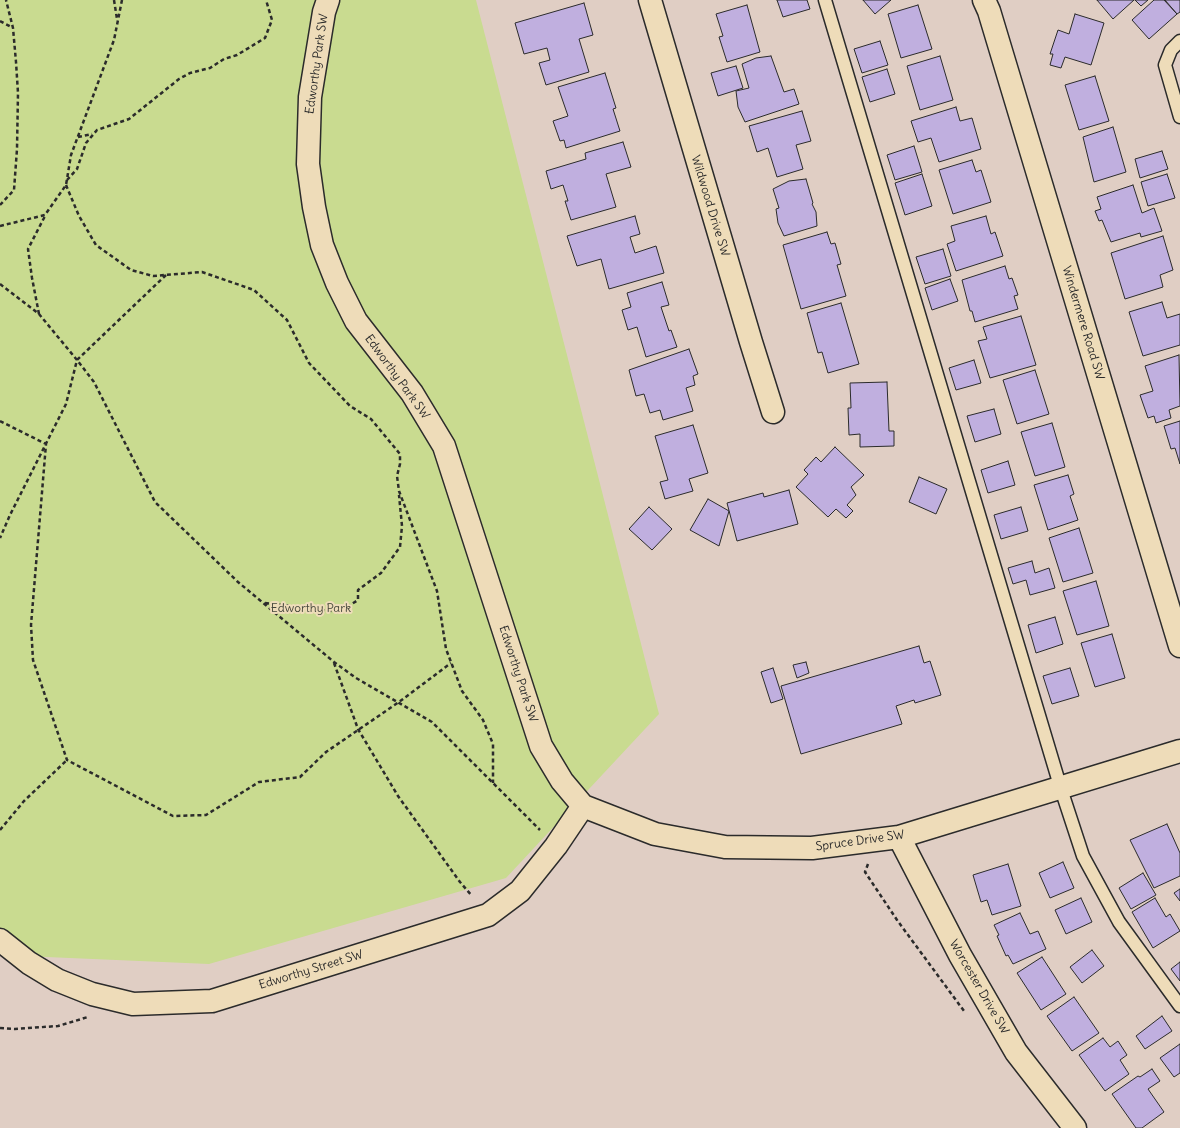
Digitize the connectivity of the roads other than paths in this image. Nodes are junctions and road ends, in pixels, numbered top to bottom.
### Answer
1 (328, 0) edge
2 (650, 0) edge
3 (825, 0) edge
4 (992, 4) edge
5 (1180, 41) edge
6 (1180, 117) edge
7 (773, 412) dead end
8 (1180, 646) edge
9 (1180, 751) edge
10 (1061, 789) junction
11 (583, 806) junction
12 (890, 838) junction
13 (0, 940) edge
14 (1180, 1006) edge
15 (1075, 1128) edge

1 - 11 street, Edworthy Park SW
2 - 7 street, Wildwood Drive SW
3 - 10 lane
4 - 8 street, Windermere Road SW
5 - 6 lane
9 - 10 street, Spruce Drive SW
10 - 12 street, Spruce Drive SW
10 - 14 lane
11 - 12 street, Spruce Drive SW
11 - 13 street, Edworthy Street SW
12 - 15 street, Worcester Drive SW

